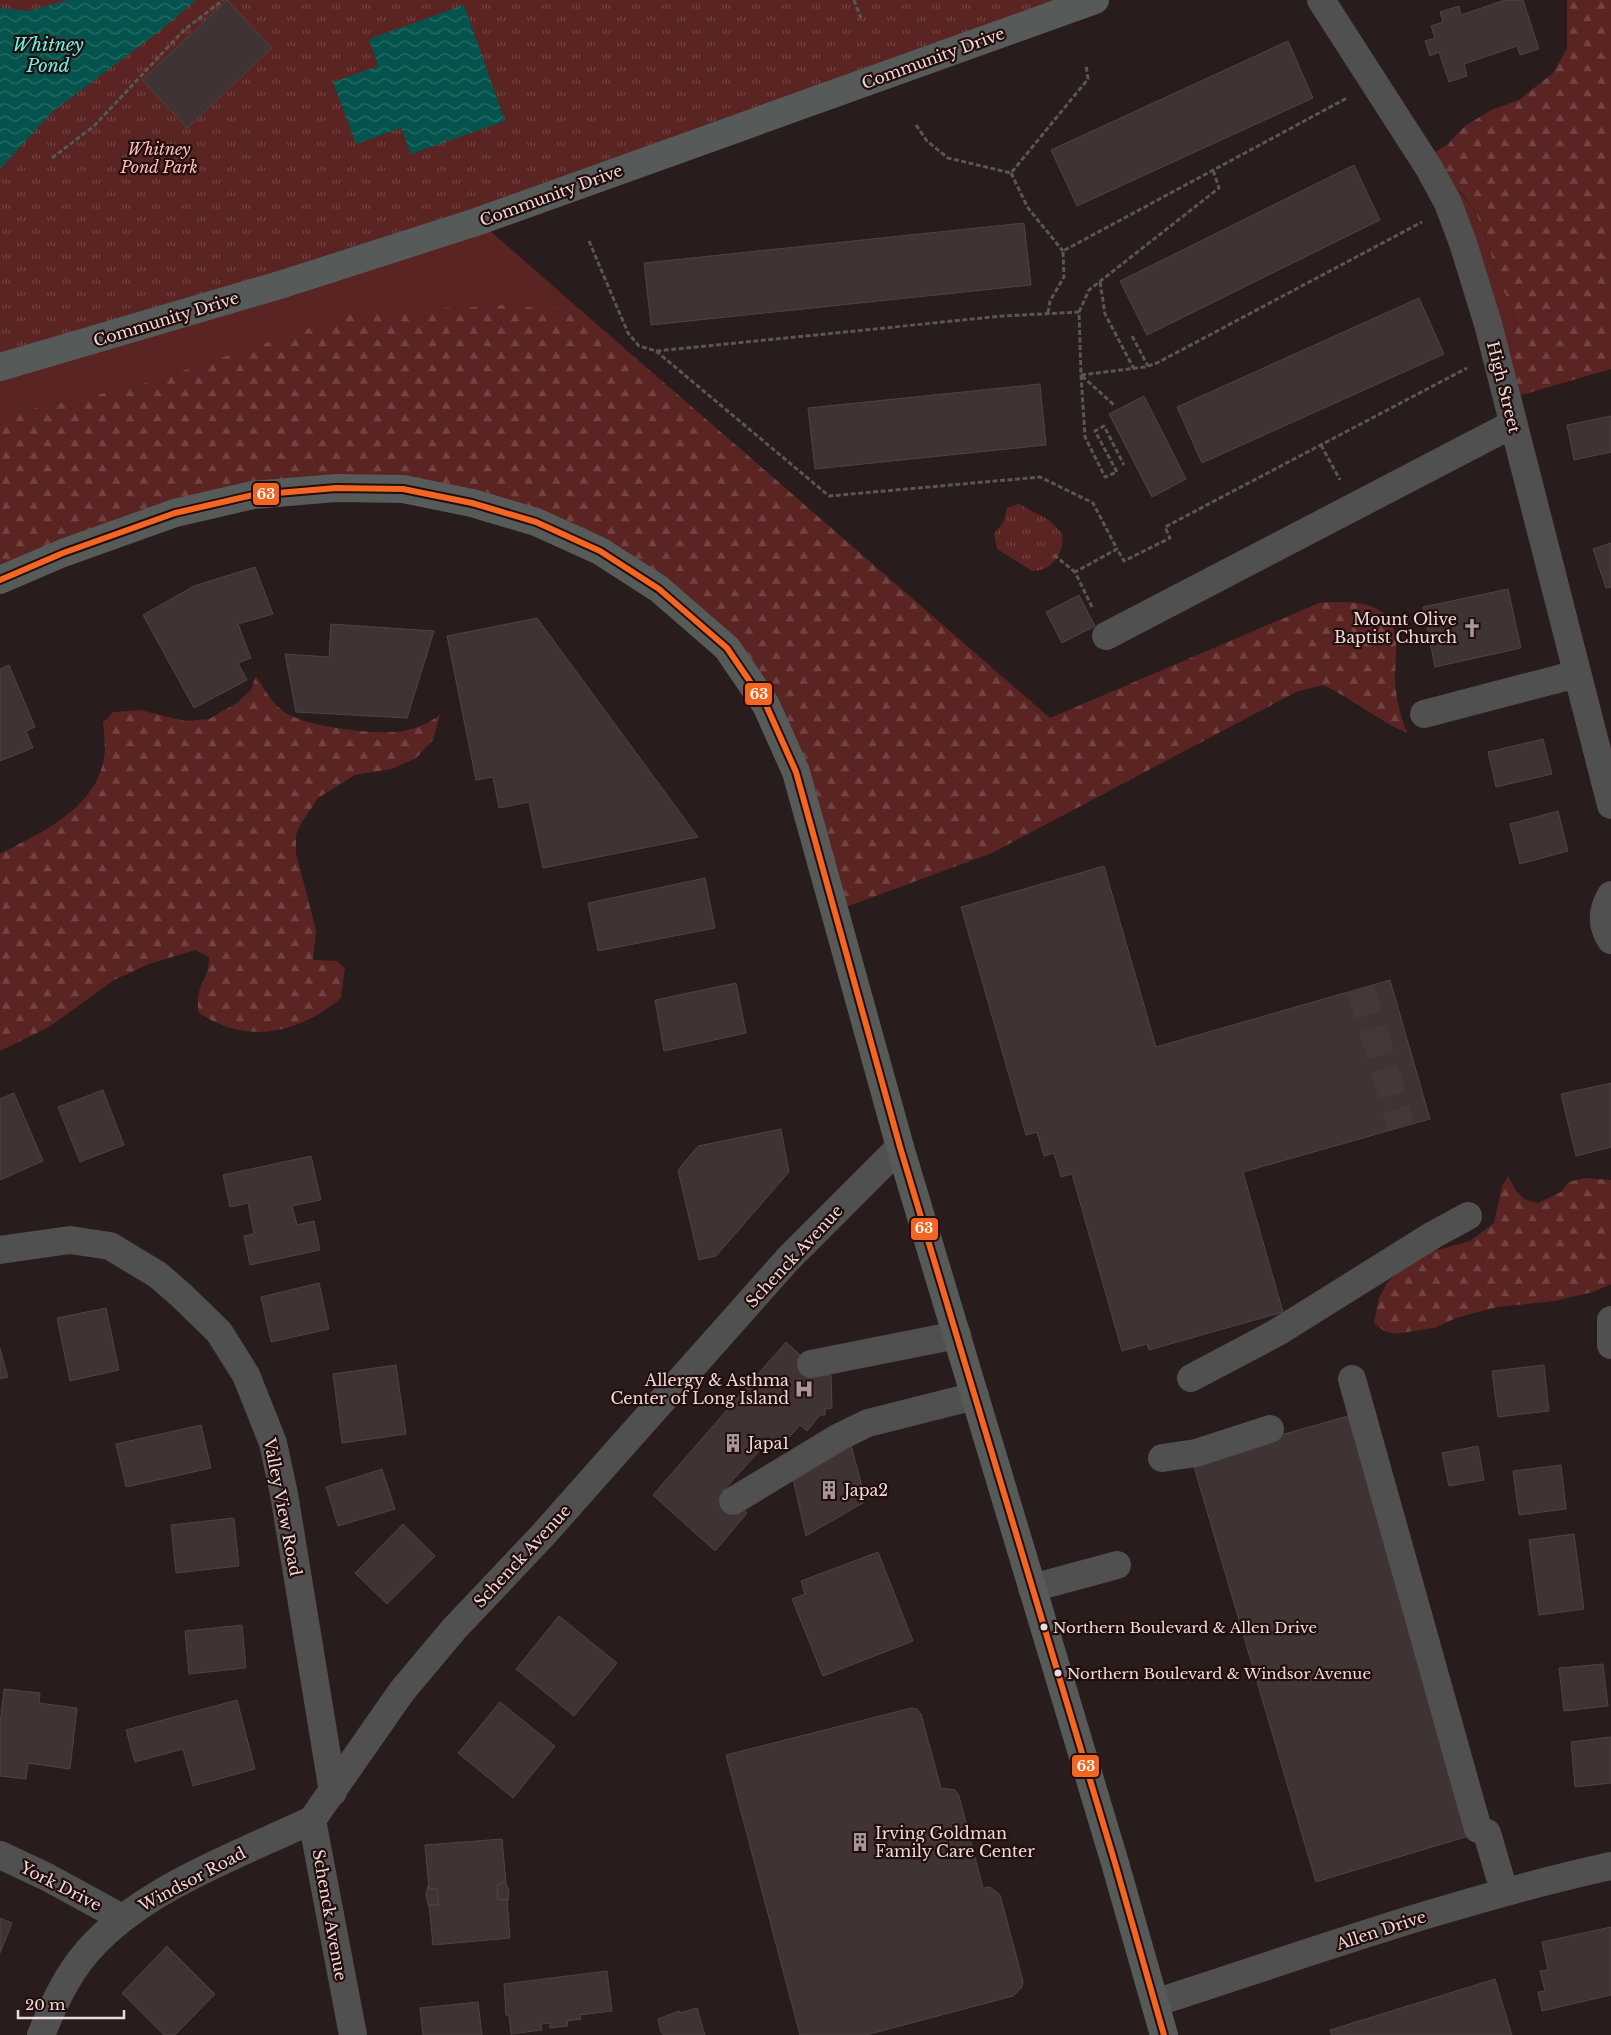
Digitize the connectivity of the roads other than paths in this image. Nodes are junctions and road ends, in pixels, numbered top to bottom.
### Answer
1 (1095, 0) edge
2 (1320, 0) edge
3 (0, 367) edge
4 (1513, 424) junction
5 (0, 580) edge
6 (1106, 636) road end
7 (1577, 674) junction
8 (1424, 714) dead end
9 (1611, 805) edge
10 (1611, 895) edge
11 (1611, 940) edge
12 (900, 1147) junction
13 (1468, 1216) dead end
14 (0, 1250) edge
15 (1611, 1320) edge
16 (957, 1335) junction
17 (1611, 1345) edge
18 (811, 1364) dead end
19 (1191, 1378) dead end
20 (1352, 1379) dead end
21 (975, 1396) junction
22 (1270, 1429) dead end
23 (1162, 1458) dead end
24 (733, 1500) dead end
25 (1117, 1565) dead end
26 (1032, 1588) junction
27 (1458, 1690) dead end
28 (333, 1792) junction
29 (312, 1820) junction
30 (1487, 1833) junction
31 (0, 1855) edge
32 (1611, 1866) edge
33 (1504, 1891) junction
34 (122, 1918) junction
35 (1155, 2003) junction
36 (41, 2035) edge
37 (353, 2035) edge
38 (1164, 2035) edge

1 - 3 main road, Community Drive
2 - 4 street, High Street
4 - 6 street
4 - 7 street, High Street
5 - 12 main road
7 - 8 street
7 - 9 street, High Street
10 - 11 street
12 - 16 main road
12 - 28 street, Schenck Avenue
13 - 19 street
14 - 28 street, Valley View Road
15 - 17 street
16 - 18 street
16 - 21 main road
20 - 30 street
21 - 24 street
21 - 26 main road
22 - 23 street
25 - 26 street
26 - 35 main road
27 - 30 street
28 - 29 street, Schenck Avenue
29 - 34 street, Windsor Road
29 - 37 street, Schenck Avenue
30 - 33 street
31 - 34 street, York Drive
32 - 33 street, Allen Drive
33 - 35 street, Allen Drive
34 - 36 street, Windsor Road
35 - 38 main road

